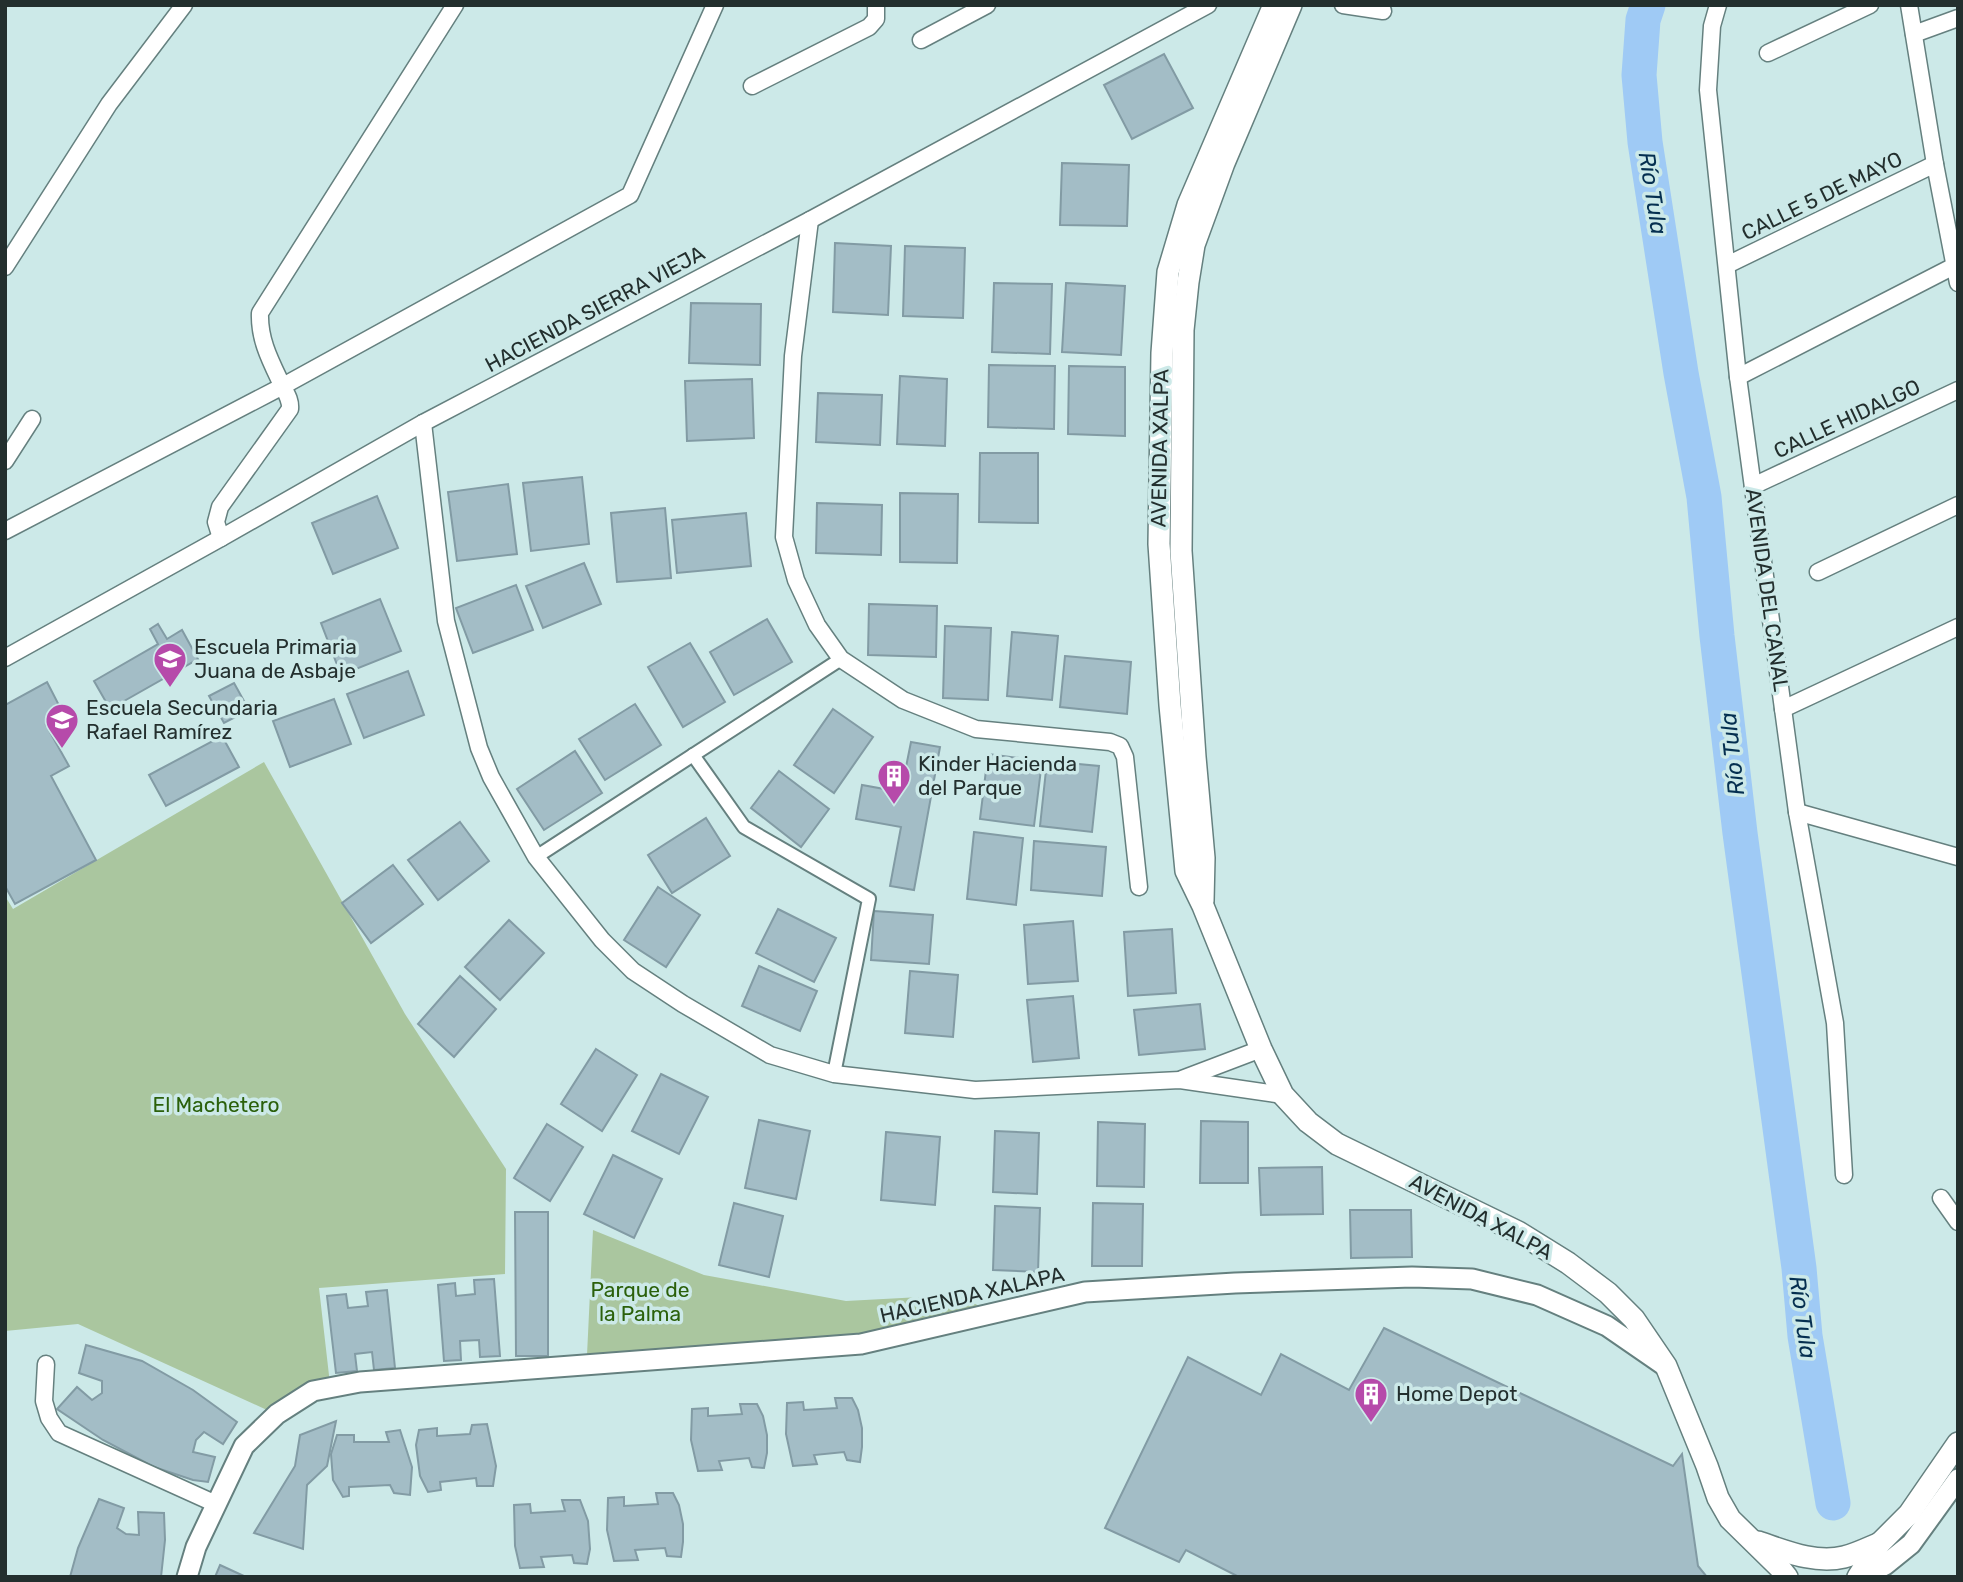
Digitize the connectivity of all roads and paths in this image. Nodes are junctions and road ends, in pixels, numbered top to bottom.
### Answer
1 (184, 5) edge
2 (455, 5) edge
3 (715, 5) edge
4 (876, 5) edge
5 (987, 5) edge
6 (1208, 5) edge
7 (1274, 5) edge
8 (1291, 5) edge
9 (1343, 5) edge
10 (1718, 5) edge
11 (1870, 5) edge
12 (1909, 5) edge
13 (1383, 11) dead end
14 (1958, 18) edge
15 (1914, 34) junction
16 (921, 40) dead end
17 (1768, 53) dead end
18 (752, 86) dead end
19 (1935, 164) junction
20 (810, 220) junction
21 (1727, 265) junction
22 (1956, 265) edge
23 (5, 267) edge
24 (1958, 283) edge
25 (1738, 377) junction
26 (282, 386) junction
27 (1958, 390) edge
28 (32, 419) dead end
29 (423, 423) junction
30 (5, 461) edge
31 (1754, 486) junction
32 (1958, 505) edge
33 (5, 531) edge
34 (221, 538) junction
35 (1181, 542) junction
36 (1159, 544) junction
37 (1818, 572) dead end
38 (1958, 627) edge
39 (5, 658) edge
40 (841, 659) junction
41 (1180, 705) junction
42 (1783, 709) junction
43 (693, 755) junction
44 (1797, 812) junction
45 (536, 857) junction
46 (1958, 857) edge
47 (1139, 887) dead end
48 (1261, 1049) junction
49 (834, 1074) junction
50 (1180, 1080) junction
51 (1283, 1095) junction
52 (1844, 1175) dead end
53 (1941, 1198) dead end
54 (1958, 1222) edge
55 (46, 1364) dead end
56 (1666, 1366) junction
57 (1958, 1443) edge
58 (1958, 1479) edge
59 (216, 1504) junction
60 (1753, 1540) junction
61 (1880, 1543) junction
62 (1788, 1576) edge
63 (187, 1577) edge
64 (1860, 1577) edge

1 - 23 street
2 - 26 street
3 - 26 street
4 - 18 street
5 - 16 street
6 - 20 street, HACIENDA SIERRA VIEJA
7 - 36 main road, AVENIDA XALPA
8 - 35 main road, AVENIDA XALPA
9 - 13 street
10 - 21 street, AVENIDA DEL CANAL
11 - 17 street
12 - 15 street
14 - 15 street
15 - 19 street
19 - 21 street, CALLE 5 DE MAYO
19 - 22 street
20 - 29 street, HACIENDA SIERRA VIEJA
20 - 40 street
21 - 25 street, AVENIDA DEL CANAL
22 - 24 street
22 - 25 street
25 - 31 street, AVENIDA DEL CANAL
26 - 33 street
26 - 34 street
27 - 31 street, CALLE HIDALGO
28 - 30 street
29 - 34 street, HACIENDA SIERRA VIEJA
29 - 45 street
31 - 42 street, AVENIDA DEL CANAL
32 - 37 street
34 - 39 street, HACIENDA SIERRA VIEJA
35 - 36 main road
35 - 41 main road, AVENIDA XALPA
36 - 41 main road, AVENIDA XALPA
38 - 42 street
40 - 43 street
40 - 47 street
41 - 48 main road, AVENIDA XALPA
42 - 44 street, AVENIDA DEL CANAL
43 - 45 street
43 - 49 street
44 - 46 street
44 - 52 street, AVENIDA DEL CANAL
45 - 49 street
48 - 50 street
48 - 51 main road, AVENIDA XALPA
49 - 50 street
50 - 51 street
51 - 56 main road, AVENIDA XALPA
53 - 54 street
55 - 59 street
56 - 59 street, HACIENDA XALAPA
56 - 60 main road, AVENIDA XALPA
57 - 61 main road
58 - 64 street
59 - 63 street, HACIENDA XALAPA
60 - 61 main road, AVENIDA XALPA
60 - 62 main road, AVENIDA XALPA
61 - 64 main road

